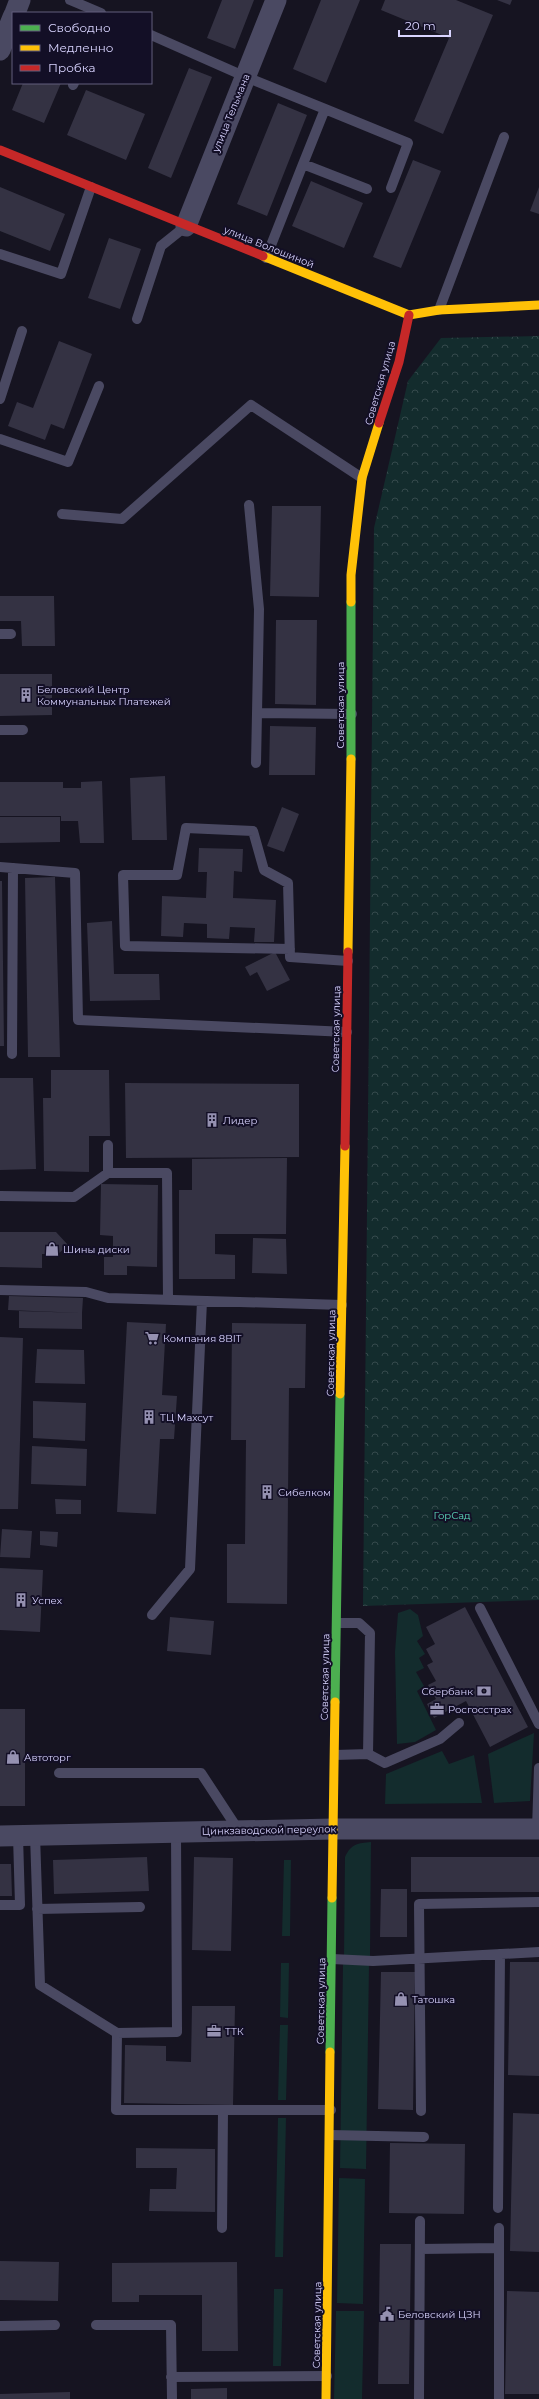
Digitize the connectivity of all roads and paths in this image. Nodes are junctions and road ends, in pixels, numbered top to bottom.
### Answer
1 (20, 0) edge
2 (70, 0) edge
3 (276, 0) edge
4 (15, 12) edge
5 (99, 12) edge
6 (12, 20) edge
7 (152, 35) edge
8 (0, 50) edge
9 (246, 77) junction
10 (325, 109) junction
11 (504, 137) dead end
12 (0, 150) edge
13 (303, 164) junction
14 (91, 187) junction
15 (391, 188) dead end
16 (367, 189) dead end
17 (186, 226) junction
18 (0, 254) edge
19 (266, 258) junction
20 (539, 305) edge
21 (439, 310) junction
22 (409, 315) junction
23 (136, 319) dead end
24 (22, 331) dead end
25 (99, 386) dead end
26 (0, 399) edge
27 (0, 439) edge
28 (362, 478) junction
29 (249, 505) dead end
30 (62, 514) dead end
31 (0, 634) edge
32 (11, 634) dead end
33 (257, 713) junction
34 (352, 714) junction
35 (0, 730) edge
36 (23, 730) dead end
37 (256, 763) dead end
38 (0, 867) edge
39 (13, 868) junction
40 (290, 949) junction
41 (348, 961) junction
42 (347, 1032) junction
43 (12, 1054) dead end
44 (108, 1145) dead end
45 (108, 1173) junction
46 (0, 1196) edge
47 (0, 1290) edge
48 (168, 1300) junction
49 (202, 1301) junction
50 (342, 1305) junction
51 (480, 1608) dead end
52 (152, 1615) dead end
53 (337, 1623) junction
54 (459, 1722) dead end
55 (539, 1724) edge
56 (368, 1754) junction
57 (335, 1755) junction
58 (539, 1768) edge
59 (59, 1773) dead end
60 (333, 1829) junction
61 (538, 1829) edge
62 (239, 1831) junction
63 (176, 1832) junction
64 (18, 1836) edge
65 (539, 1902) edge
66 (0, 1905) edge
67 (140, 1907) dead end
68 (37, 1909) junction
69 (539, 1952) edge
70 (500, 1954) junction
71 (420, 1958) junction
72 (332, 1959) junction
73 (117, 2033) junction
74 (223, 2110) junction
75 (331, 2110) junction
76 (421, 2111) dead end
77 (330, 2135) junction
78 (424, 2136) dead end
79 (498, 2208) dead end
80 (420, 2221) dead end
81 (222, 2228) dead end
82 (499, 2228) dead end
83 (499, 2248) junction
84 (420, 2249) junction
85 (55, 2325) dead end
86 (96, 2325) dead end
87 (0, 2326) edge
88 (327, 2376) junction
89 (172, 2377) junction
90 (172, 2399) edge
91 (326, 2399) edge
92 (419, 2399) edge
93 (498, 2399) edge

1 - 4 street
2 - 5 lane
3 - 9 street, улица Тельмана
6 - 8 street
7 - 9 lane
9 - 10 lane
9 - 17 street, улица Тельмана
10 - 13 lane
10 - 15 lane
11 - 21 lane
12 - 14 street, улица Волошиной
13 - 16 lane
13 - 19 lane
14 - 17 street, улица Волошиной
14 - 18 lane
17 - 19 street, улица Волошиной
17 - 23 lane
19 - 22 street, улица Волошиной
20 - 21 street
21 - 22 street
22 - 28 street, Советская улица
24 - 26 lane
25 - 27 lane
28 - 30 lane
28 - 34 street, Советская улица
29 - 33 lane
31 - 32 lane
33 - 34 lane
33 - 37 lane
34 - 41 street, Советская улица
35 - 36 lane
38 - 39 lane
39 - 42 lane
39 - 43 lane
40 - 40 lane
40 - 41 lane
41 - 42 street, Советская улица
42 - 50 street, Советская улица
44 - 45 lane
45 - 46 lane
45 - 48 lane
47 - 48 lane
48 - 49 lane
49 - 50 lane
49 - 52 lane
50 - 53 street, Советская улица
51 - 55 lane
53 - 56 lane
53 - 57 street, Советская улица
54 - 56 lane
56 - 57 lane
57 - 60 street, Советская улица
58 - 61 lane
59 - 62 lane
60 - 61 street, Цинкзаводской переулок
60 - 62 street, Цинкзаводской переулок
60 - 72 street, Советская улица
62 - 63 street, Цинкзаводской переулок
63 - 64 street, Цинкзаводской переулок
63 - 73 lane
64 - 66 lane
64 - 68 lane
65 - 71 lane
67 - 68 lane
68 - 73 lane
69 - 70 lane
70 - 71 lane
70 - 79 lane
71 - 72 lane
71 - 76 lane
72 - 75 street, Советская улица
73 - 74 lane
74 - 75 lane
74 - 81 lane
75 - 77 street, Советская улица
77 - 78 lane
77 - 88 street, Советская улица
80 - 84 lane
82 - 83 lane
83 - 84 lane
83 - 93 lane
84 - 92 lane
85 - 87 lane
86 - 89 lane
88 - 89 lane
88 - 91 street, Советская улица
89 - 90 lane

